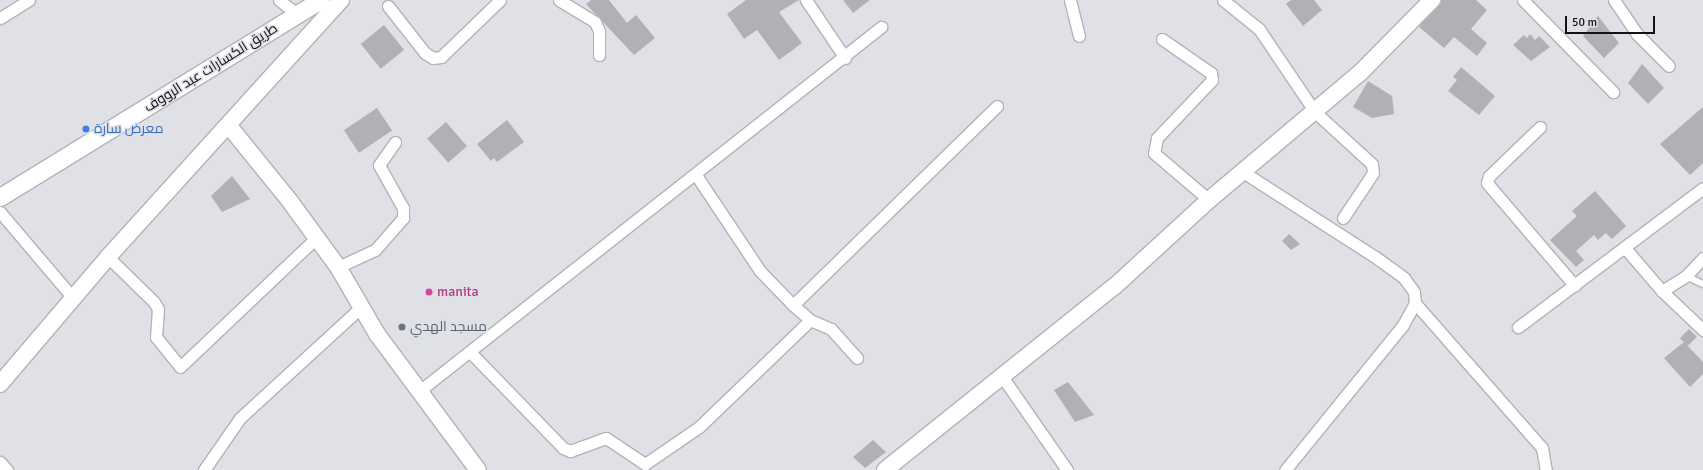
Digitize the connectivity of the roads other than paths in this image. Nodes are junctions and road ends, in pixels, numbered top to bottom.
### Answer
1 (29, 0) edge
2 (279, 0) edge
3 (320, 0) edge
4 (341, 0) edge
5 (500, 0) edge
6 (559, 0) edge
7 (806, 0) edge
8 (1070, 0) edge
9 (1223, 0) edge
10 (1432, 0) edge
11 (1523, 0) edge
12 (1614, 0) edge
13 (388, 6) dead end
14 (298, 14) junction
15 (0, 18) edge
16 (881, 27) dead end
17 (1079, 36) dead end
18 (1162, 39) dead end
19 (599, 56) dead end
20 (845, 58) junction
21 (1669, 66) dead end
22 (1612, 92) dead end
23 (997, 106) dead end
24 (1315, 112) junction
25 (229, 126) junction
26 (1540, 127) dead end
27 (395, 142) dead end
28 (1243, 172) junction
29 (696, 175) junction
30 (1703, 188) edge
31 (0, 197) edge
32 (1209, 200) junction
33 (0, 212) edge
34 (1343, 218) dead end
35 (316, 238) junction
36 (1625, 248) junction
37 (108, 257) junction
38 (1703, 258) edge
39 (338, 267) junction
40 (1686, 276) junction
41 (1703, 284) edge
42 (1575, 286) junction
43 (1662, 291) junction
44 (73, 298) junction
45 (1415, 303) junction
46 (793, 305) junction
47 (360, 308) junction
48 (810, 320) junction
49 (1518, 327) dead end
50 (1703, 330) edge
51 (471, 352) junction
52 (857, 358) dead end
53 (1002, 375) junction
54 (0, 384) edge
55 (418, 392) junction
56 (0, 462) edge
57 (7, 470) edge
58 (204, 470) edge
59 (478, 470) edge
60 (885, 470) edge
61 (1067, 470) edge
62 (1285, 470) edge
63 (1546, 470) edge

1 - 15 street
2 - 14 street
3 - 14 main road, طريق الكسارات عبد الرووف
4 - 25 street
5 - 13 street
6 - 19 street
7 - 20 street
8 - 17 street
9 - 24 street
10 - 24 street
11 - 22 street
12 - 21 street
14 - 31 main road, طريق الكسارات عبد الرووف
16 - 20 street
18 - 32 street
20 - 29 street
23 - 46 street
24 - 28 street
24 - 34 street
25 - 35 street
25 - 37 street
26 - 42 street
27 - 39 street
28 - 32 street
28 - 45 street
29 - 46 street
29 - 51 street
30 - 36 street
32 - 53 street
33 - 44 street
35 - 37 street
35 - 39 street
36 - 42 street
36 - 43 street
37 - 44 street
38 - 40 street
39 - 47 street
40 - 41 lane
40 - 43 street
42 - 49 street
43 - 50 street
44 - 54 street
45 - 62 street
45 - 63 street
46 - 48 street
47 - 55 street
47 - 58 street
48 - 51 street
48 - 52 street
51 - 55 street
53 - 60 street
53 - 61 street
55 - 59 street
56 - 57 street

